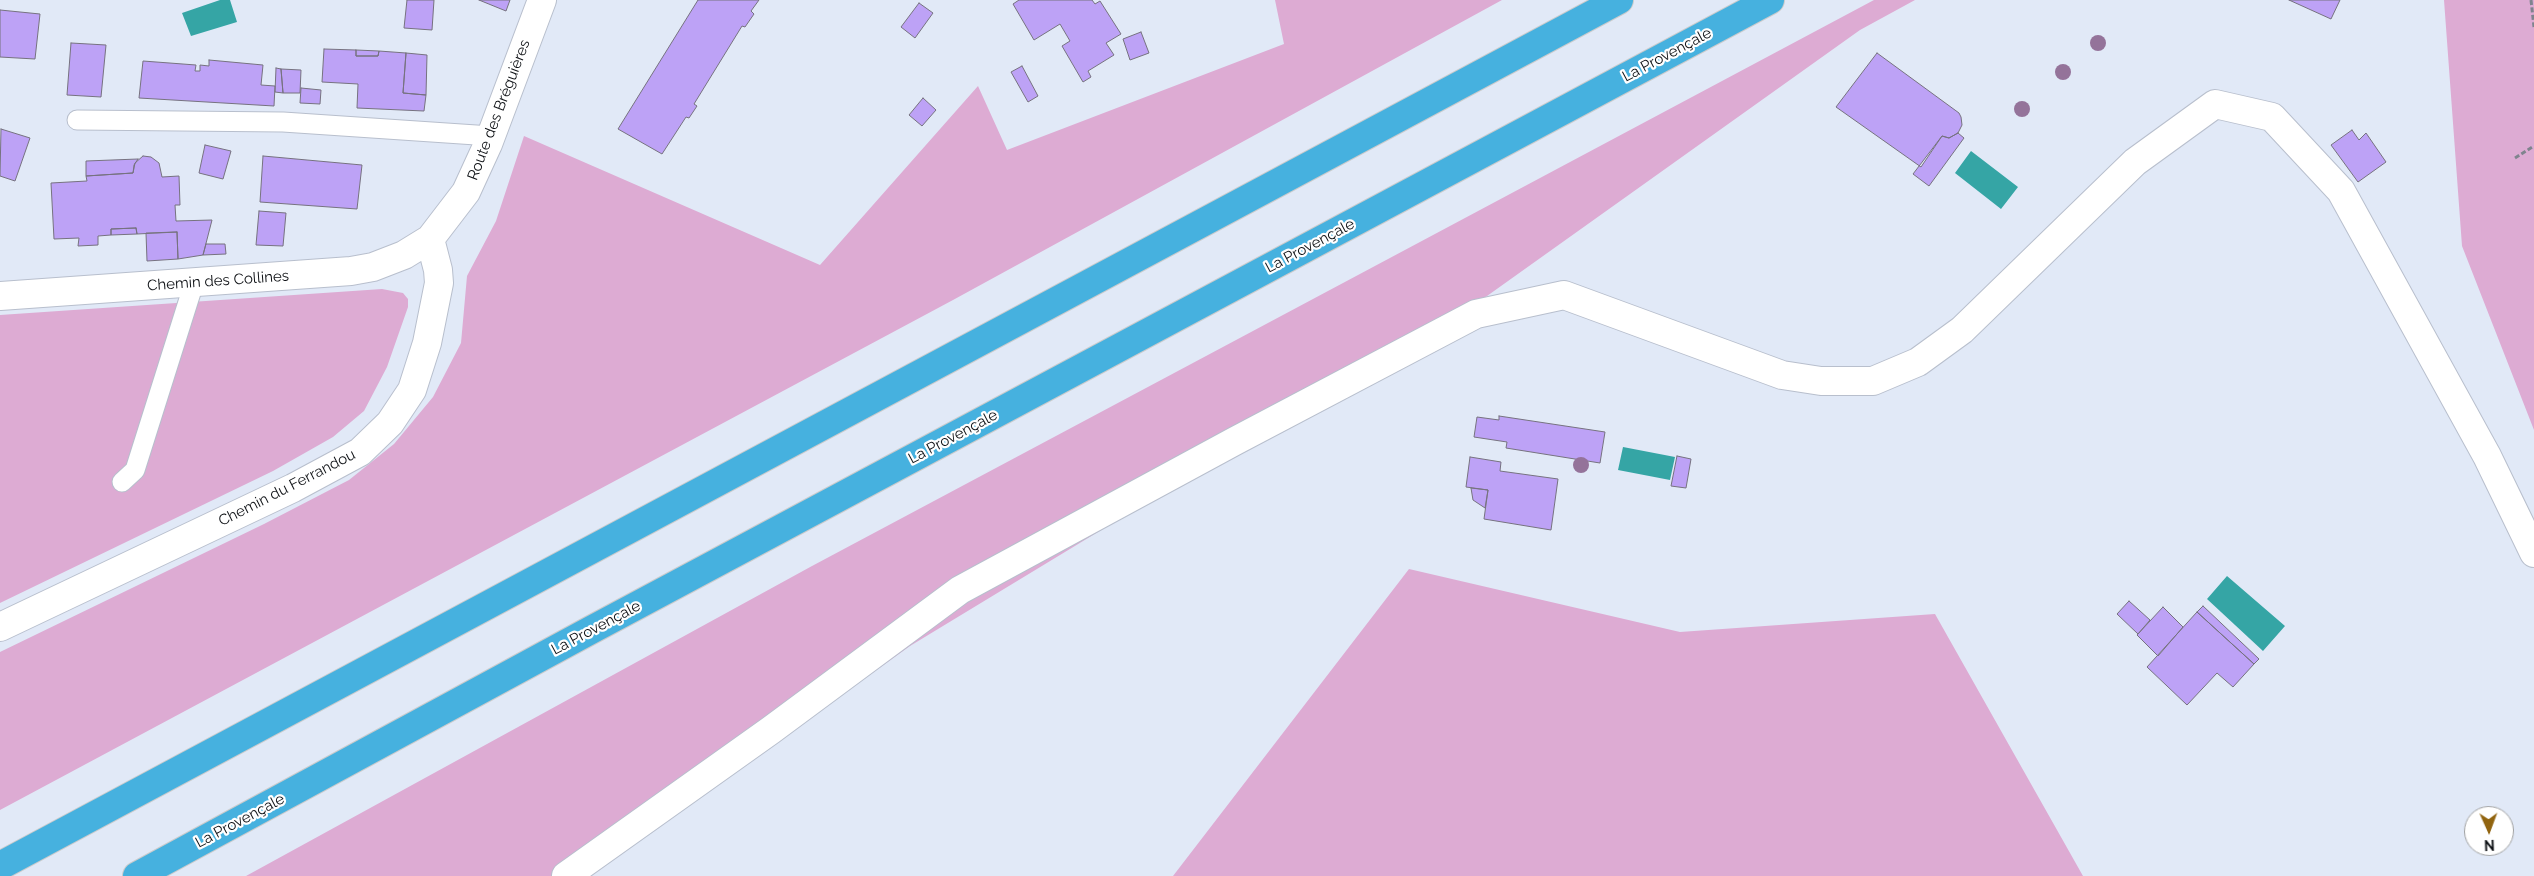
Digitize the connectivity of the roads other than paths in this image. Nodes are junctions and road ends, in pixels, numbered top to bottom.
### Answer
1 (542, 0) edge
2 (1619, 0) edge
3 (1770, 0) edge
4 (77, 120) dead end
5 (491, 136) junction
6 (430, 239) junction
7 (194, 283) junction
8 (0, 296) edge
9 (122, 482) dead end
10 (2534, 553) edge
11 (0, 627) edge
12 (0, 866) edge
13 (138, 876) edge
14 (566, 876) edge

1 - 5 street, Route des Bréguières
2 - 12 highway
3 - 13 highway, La Provençale
4 - 5 lane
5 - 6 street, Route des Bréguières
6 - 7 street, Chemin des Collines
6 - 11 street, Chemin du Ferrandou
7 - 8 street, Chemin des Collines
7 - 9 lane
10 - 14 street

